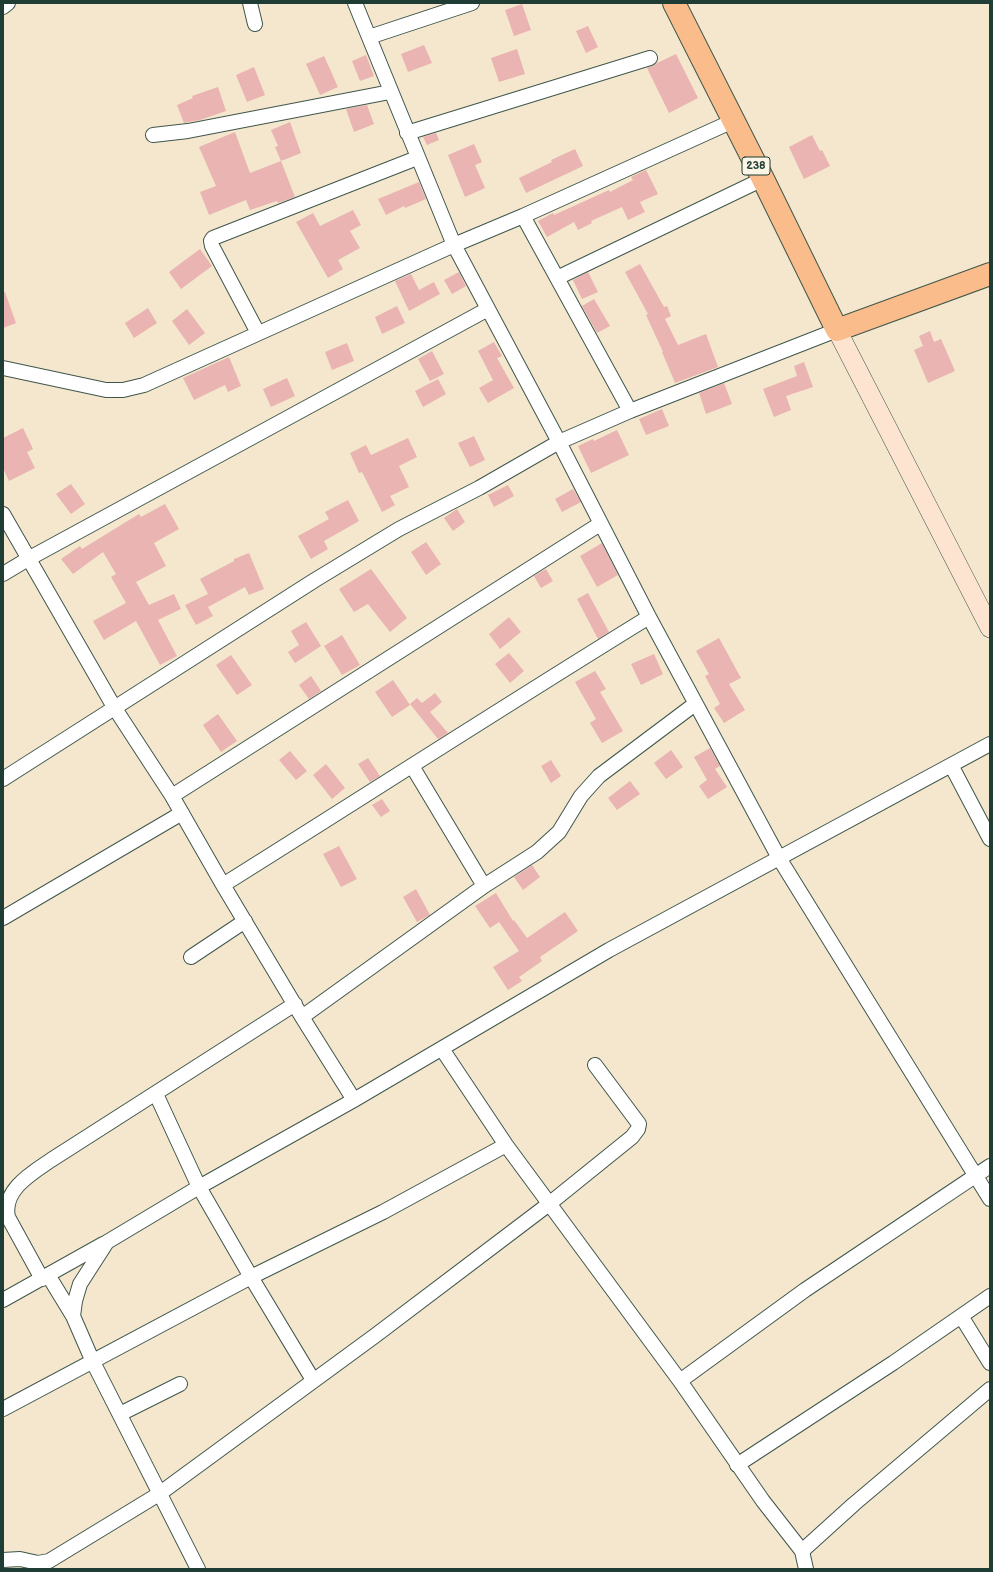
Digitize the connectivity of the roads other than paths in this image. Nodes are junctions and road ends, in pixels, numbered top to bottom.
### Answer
1 (8, 3) edge
2 (250, 3) edge
3 (355, 3) edge
4 (472, 3) edge
5 (674, 3) edge
6 (3, 7) edge
7 (256, 24) dead end
8 (369, 37) junction
9 (650, 58) dead end
10 (390, 92) junction
11 (733, 121) junction
12 (407, 133) junction
13 (152, 135) dead end
14 (417, 158) junction
15 (763, 179) junction
16 (523, 216) junction
17 (454, 245) junction
18 (990, 274) edge
19 (557, 278) junction
20 (488, 309) junction
21 (837, 330) junction
22 (258, 333) junction
23 (3, 368) edge
24 (630, 411) junction
25 (559, 442) junction
26 (3, 514) edge
27 (600, 524) junction
28 (28, 559) junction
29 (3, 574) edge
30 (649, 617) junction
31 (990, 628) edge
32 (696, 704) junction
33 (114, 707) junction
34 (990, 744) edge
35 (951, 765) junction
36 (412, 766) junction
37 (3, 779) edge
38 (172, 796) junction
39 (182, 813) junction
40 (990, 839) edge
41 (779, 858) junction
42 (223, 885) junction
43 (484, 886) junction
44 (3, 918) edge
45 (245, 921) junction
46 (191, 957) dead end
47 (295, 1004) junction
48 (302, 1017) junction
49 (442, 1049) junction
50 (595, 1065) dead end
51 (156, 1094) junction
52 (354, 1100) junction
53 (506, 1145) junction
54 (990, 1166) edge
55 (976, 1176) junction
56 (199, 1187) junction
57 (990, 1199) edge
58 (549, 1204) junction
59 (107, 1242) junction
60 (45, 1277) junction
61 (251, 1277) junction
62 (990, 1296) edge
63 (3, 1300) edge
64 (73, 1316) junction
65 (961, 1316) junction
66 (93, 1362) junction
67 (990, 1362) edge
68 (313, 1380) junction
69 (680, 1381) junction
70 (180, 1384) dead end
71 (990, 1389) edge
72 (3, 1409) edge
73 (120, 1414) junction
74 (737, 1464) junction
75 (160, 1494) junction
76 (802, 1550) junction
77 (3, 1560) edge
78 (198, 1569) edge
79 (806, 1569) edge

1 - 6 street
2 - 7 street
3 - 8 street
4 - 8 street
5 - 11 main road, 238
8 - 10 street
9 - 12 street
10 - 12 street
10 - 13 street
11 - 15 main road, 238
11 - 16 street
12 - 14 street
14 - 17 street
14 - 22 street
15 - 19 street
15 - 21 main road, 238
16 - 17 street
16 - 19 street
17 - 20 street
17 - 22 street
18 - 21 main road
19 - 24 street
20 - 25 street
20 - 28 street
21 - 24 street
21 - 31 main road
22 - 23 street
24 - 25 street
25 - 27 street
25 - 33 street
26 - 28 street
27 - 30 street
27 - 38 street
28 - 29 street
28 - 33 street
30 - 32 street
30 - 36 street
32 - 41 street
32 - 43 street
33 - 37 street
33 - 38 street
34 - 35 street
35 - 40 street
35 - 41 street
36 - 42 street
36 - 43 street
38 - 39 street
39 - 42 street
39 - 44 street
41 - 49 street
41 - 55 street
42 - 45 street
43 - 48 street
45 - 46 street
45 - 47 street
47 - 48 street
47 - 51 street
48 - 52 street
49 - 52 street
49 - 53 street
50 - 58 street
51 - 56 street
51 - 60 street
52 - 56 street
53 - 58 street
53 - 61 street
54 - 55 street
55 - 57 street
55 - 69 street
56 - 59 street
56 - 61 street
58 - 68 street
58 - 69 street
59 - 60 street
59 - 64 street
60 - 63 street
60 - 64 street
61 - 66 street
61 - 68 street
62 - 65 street
64 - 66 street
65 - 67 street
65 - 74 street
66 - 72 street
66 - 73 street
68 - 75 street
69 - 74 street
70 - 73 street
71 - 76 street
73 - 75 street
74 - 76 street
75 - 77 street
75 - 78 street
76 - 79 street

